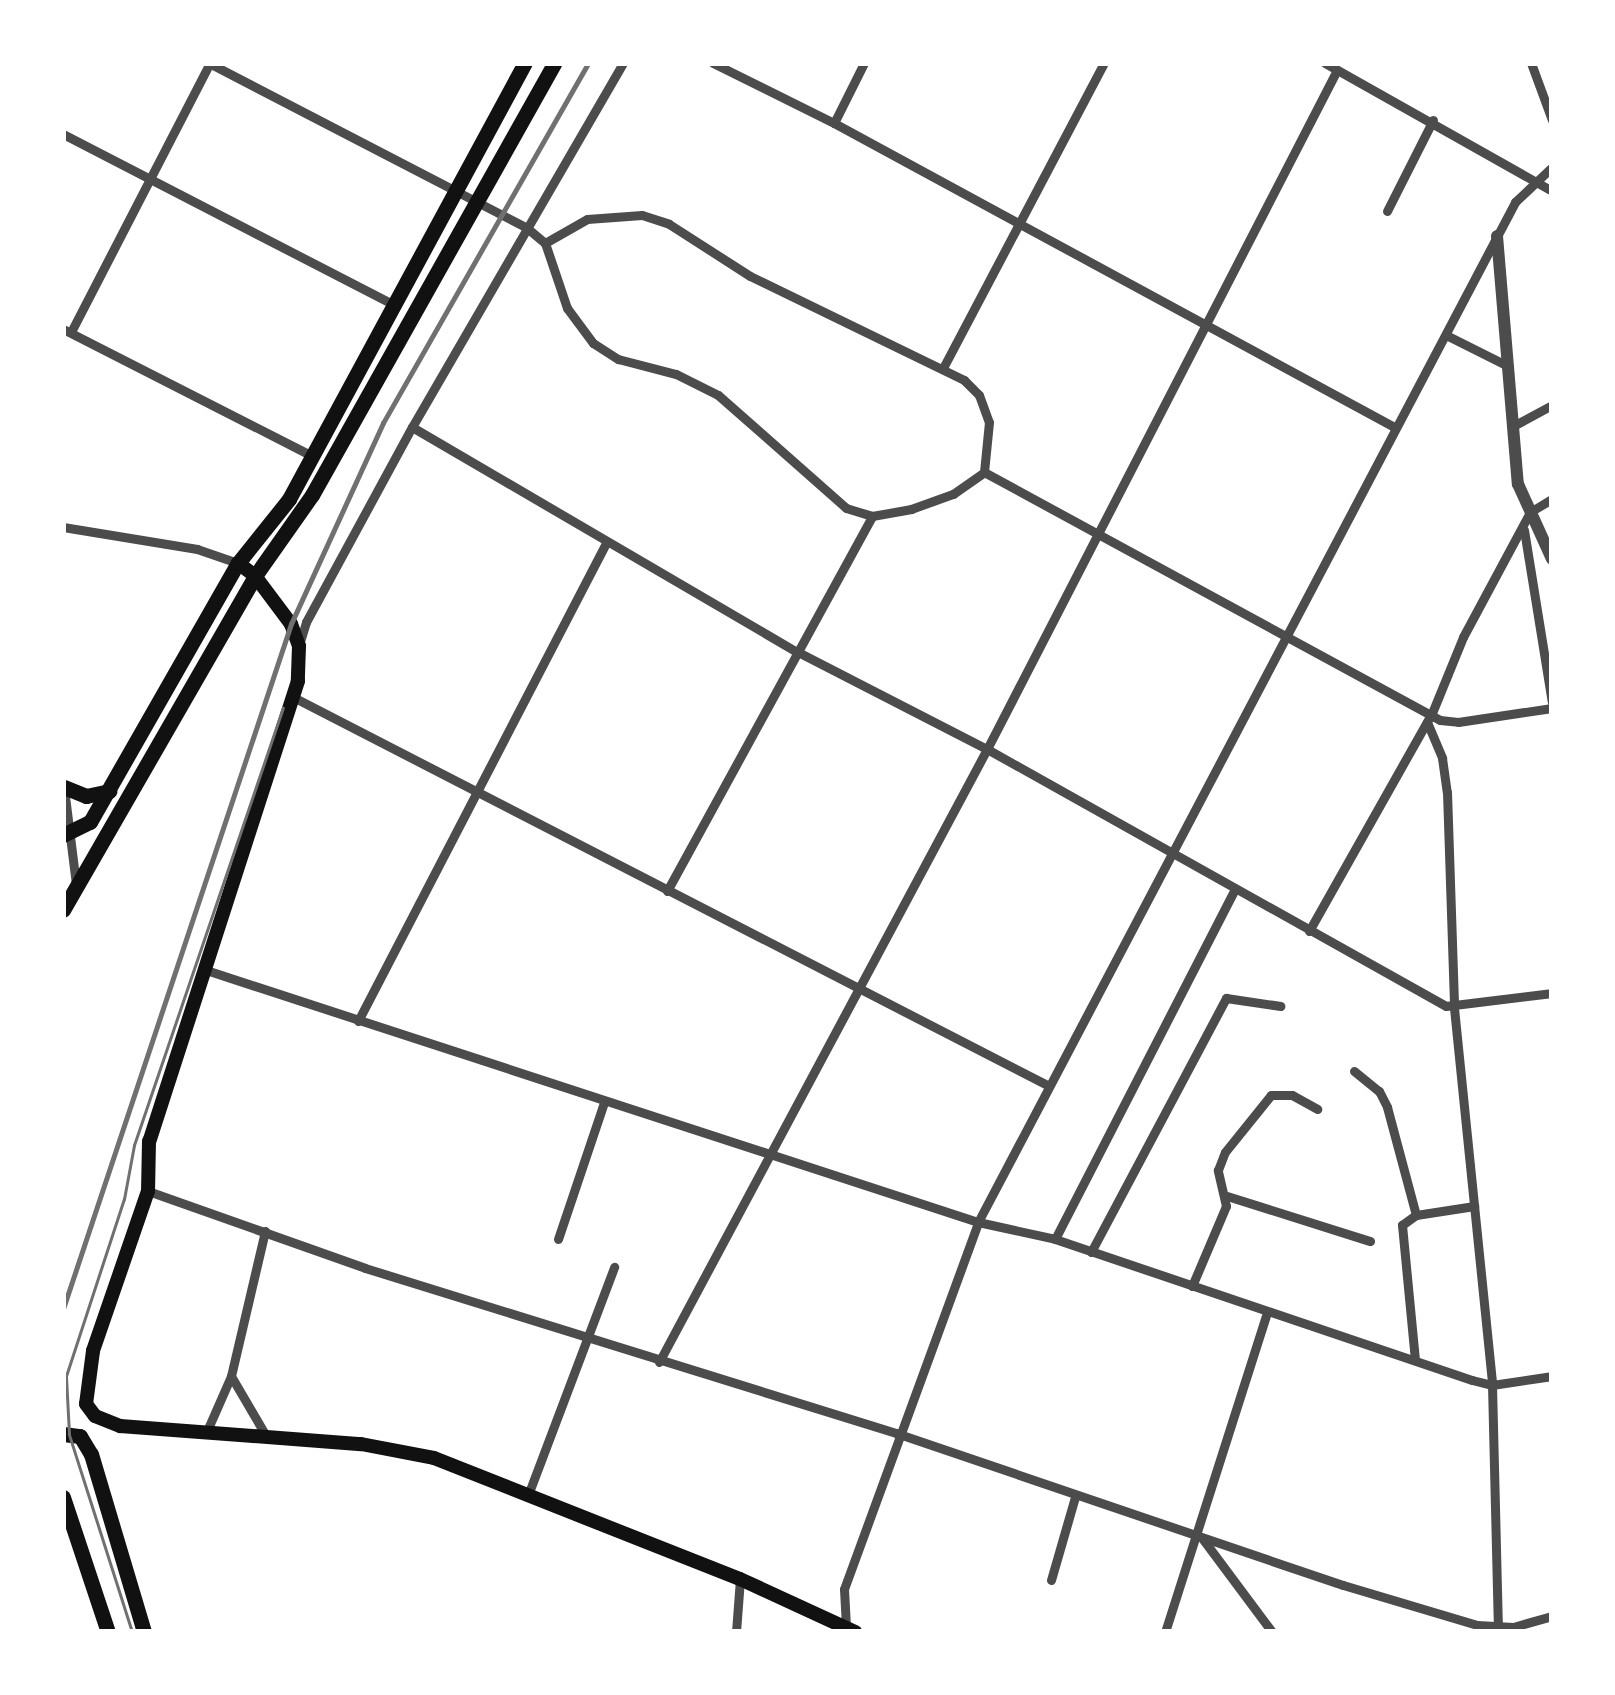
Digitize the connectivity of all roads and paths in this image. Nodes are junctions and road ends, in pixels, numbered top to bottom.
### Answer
1 (209, 63) edge
2 (525, 63) edge
3 (554, 63) edge
4 (622, 63) edge
5 (713, 63) edge
6 (865, 63) edge
7 (1104, 63) edge
8 (1325, 63) edge
9 (1532, 63) edge
10 (1337, 70) junction
11 (1552, 119) edge
12 (1433, 120) junction
13 (834, 123) junction
14 (63, 134) edge
15 (1552, 167) edge
16 (148, 180) junction
17 (1538, 184) junction
18 (459, 189) junction
19 (1552, 191) edge
20 (477, 199) junction
21 (1388, 211) dead end
22 (1022, 225) junction
23 (527, 228) junction
24 (1497, 236) junction
25 (545, 243) junction
26 (396, 307) junction
27 (1208, 325) junction
28 (68, 330) edge
29 (1448, 336) junction
30 (1508, 366) junction
31 (943, 368) junction
32 (1552, 405) edge
33 (1513, 426) junction
34 (412, 427) junction
35 (1396, 428) junction
36 (312, 456) junction
37 (984, 472) junction
38 (1552, 499) edge
39 (1530, 512) junction
40 (872, 516) junction
41 (1523, 526) junction
42 (63, 527) edge
43 (1099, 534) junction
44 (606, 543) junction
45 (1552, 560) edge
46 (238, 563) junction
47 (255, 576) junction
48 (1288, 637) junction
49 (299, 646) junction
50 (796, 651) junction
51 (295, 698) junction
52 (1552, 705) edge
53 (1430, 718) junction
54 (987, 749) junction
55 (64, 784) edge
56 (109, 791) junction
57 (477, 793) junction
58 (65, 835) edge
59 (1172, 854) junction
60 (1234, 889) junction
61 (667, 891) junction
62 (75, 896) junction
63 (63, 910) edge
64 (1309, 931) junction
65 (206, 970) junction
66 (860, 987) junction
67 (1552, 993) edge
68 (1280, 1006) dead end
69 (1454, 1008) junction
70 (358, 1021) junction
71 (1354, 1071) dead end
72 (1047, 1084) junction
73 (604, 1102) junction
74 (1317, 1109) dead end
75 (768, 1154) junction
76 (148, 1191) junction
77 (1227, 1196) junction
78 (1474, 1206) junction
79 (1416, 1215) junction
80 (978, 1222) junction
81 (265, 1231) junction
82 (558, 1239) dead end
83 (1055, 1239) junction
84 (1370, 1241) dead end
85 (1091, 1252) junction
86 (614, 1268) dead end
87 (1192, 1286) junction
88 (1267, 1313) junction
89 (590, 1338) junction
90 (1415, 1360) junction
91 (659, 1363) junction
92 (230, 1376) junction
93 (1552, 1376) edge
94 (1492, 1385) junction
95 (205, 1433) junction
96 (896, 1433) junction
97 (63, 1434) edge
98 (266, 1436) junction
99 (528, 1495) junction
100 (63, 1497) edge
101 (1075, 1497) junction
102 (1199, 1537) junction
103 (740, 1579) junction
104 (1052, 1580) dead end
105 (1552, 1616) edge
106 (1498, 1630) edge
107 (850, 1631) edge
108 (108, 1632) edge
109 (144, 1632) edge
110 (736, 1632) edge
111 (1165, 1632) edge
112 (1272, 1632) edge

1 - 16 street
1 - 18 street
2 - 18 main road
3 - 20 main road
4 - 23 street
5 - 13 street
6 - 13 street
7 - 22 street
8 - 10 street
9 - 11 street
10 - 12 street
10 - 27 street
12 - 17 street
12 - 21 street
13 - 22 street
14 - 16 street
15 - 17 street
16 - 26 street
16 - 28 street
17 - 19 street
17 - 24 street
18 - 20 street
18 - 26 main road
20 - 23 street
20 - 47 main road
22 - 27 street
22 - 31 street
23 - 25 street
23 - 34 street
24 - 29 street
24 - 30 street
25 - 31 street
25 - 40 street
26 - 36 main road
27 - 35 street
27 - 43 street
28 - 36 street
29 - 30 street
29 - 35 street
30 - 33 street
31 - 37 street
32 - 33 street
33 - 39 street
34 - 44 street
34 - 49 street
35 - 48 street
36 - 46 main road
37 - 40 street
37 - 43 street
38 - 39 street
39 - 41 street
39 - 45 street
40 - 50 street
41 - 52 street
41 - 53 street
42 - 46 street
43 - 48 street
43 - 54 street
44 - 50 street
44 - 57 street
46 - 47 main road
46 - 56 main road
47 - 49 main road
47 - 62 main road
48 - 53 street
48 - 59 street
49 - 51 main road
50 - 54 street
50 - 61 street
51 - 57 street
51 - 65 main road
52 - 53 street
53 - 64 street
53 - 69 street
54 - 59 street
54 - 66 street
55 - 56 main road
55 - 58 street
56 - 58 main road
57 - 61 street
57 - 70 street
58 - 62 street
59 - 60 street
59 - 72 street
60 - 64 street
60 - 83 street
61 - 66 street
62 - 63 main road
64 - 69 street
65 - 70 street
65 - 76 main road
66 - 72 street
66 - 75 street
67 - 69 street
68 - 85 street
69 - 78 street
70 - 73 street
71 - 79 street
72 - 80 street
73 - 75 street
73 - 82 street
74 - 77 street
75 - 80 street
75 - 91 street
76 - 81 street
76 - 95 main road
77 - 84 street
77 - 87 street
78 - 79 street
78 - 94 street
79 - 90 street
80 - 83 street
80 - 96 street
81 - 89 street
81 - 92 street
83 - 85 street
85 - 87 street
86 - 89 street
87 - 88 street
88 - 90 street
88 - 102 street
89 - 91 street
89 - 99 street
90 - 94 street
91 - 96 street
92 - 95 street
92 - 98 street
93 - 94 street
94 - 106 street
95 - 98 main road
96 - 101 street
96 - 107 street
97 - 109 main road
98 - 99 main road
99 - 103 main road
100 - 108 main road
101 - 102 street
101 - 104 street
102 - 106 street
102 - 111 street
102 - 112 street
103 - 107 main road
103 - 110 street
105 - 106 street

